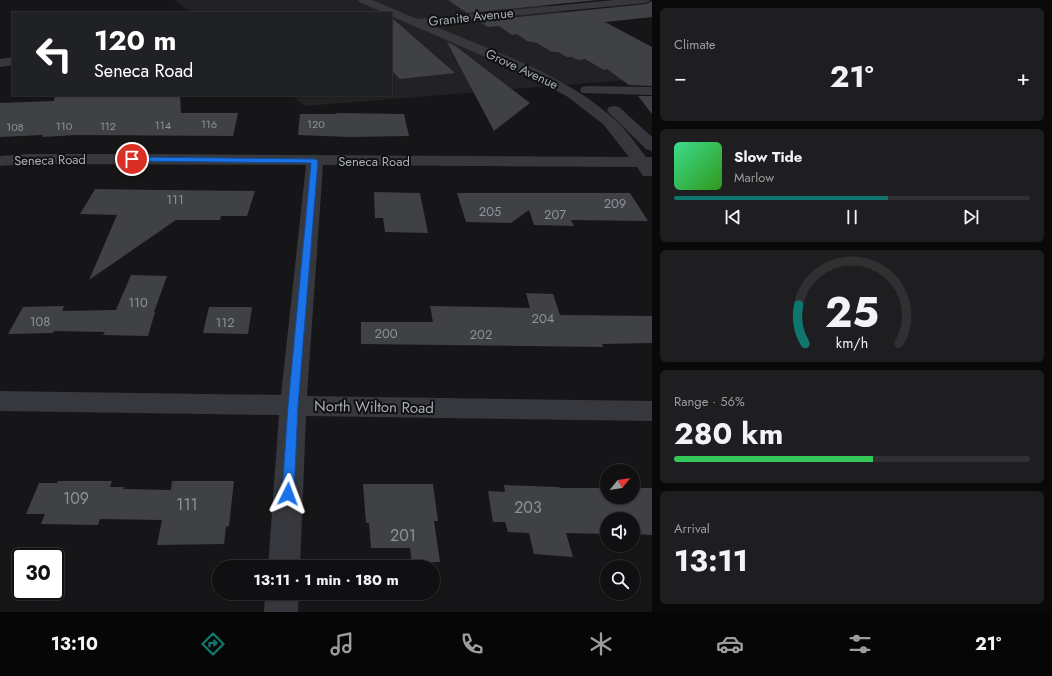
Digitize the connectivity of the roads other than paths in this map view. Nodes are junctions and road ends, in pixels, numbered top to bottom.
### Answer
1 (363, 0) edge
2 (380, 0) edge
3 (646, 0) edge
4 (392, 12) edge
5 (392, 12) edge
6 (430, 21) junction
7 (416, 22) junction
8 (392, 24) edge
9 (12, 61) edge
10 (0, 63) edge
11 (587, 90) junction
12 (652, 91) edge
13 (652, 146) edge
14 (0, 161) edge
15 (315, 161) junction
16 (647, 163) edge
17 (652, 177) edge
18 (0, 401) edge
19 (293, 406) junction
20 (652, 411) edge
21 (284, 560) edge
22 (282, 600) edge
23 (281, 612) edge

1 - 4 street, Grove Avenue
2 - 6 street, Grove Avenue
3 - 6 street, Granite Avenue
5 - 7 street, Grove Avenue
6 - 7 street, Granite Avenue
6 - 11 street, Grove Avenue
7 - 8 street, Granite Avenue
7 - 16 street, Grove Avenue
9 - 10 street
11 - 12 street
11 - 13 street, Grove Avenue
14 - 15 street, Seneca Road
15 - 16 street, Seneca Road
15 - 19 street
16 - 17 street, Grove Avenue
18 - 19 street, North Wilton Road
19 - 20 street, North Wilton Road
19 - 21 street
22 - 23 street

